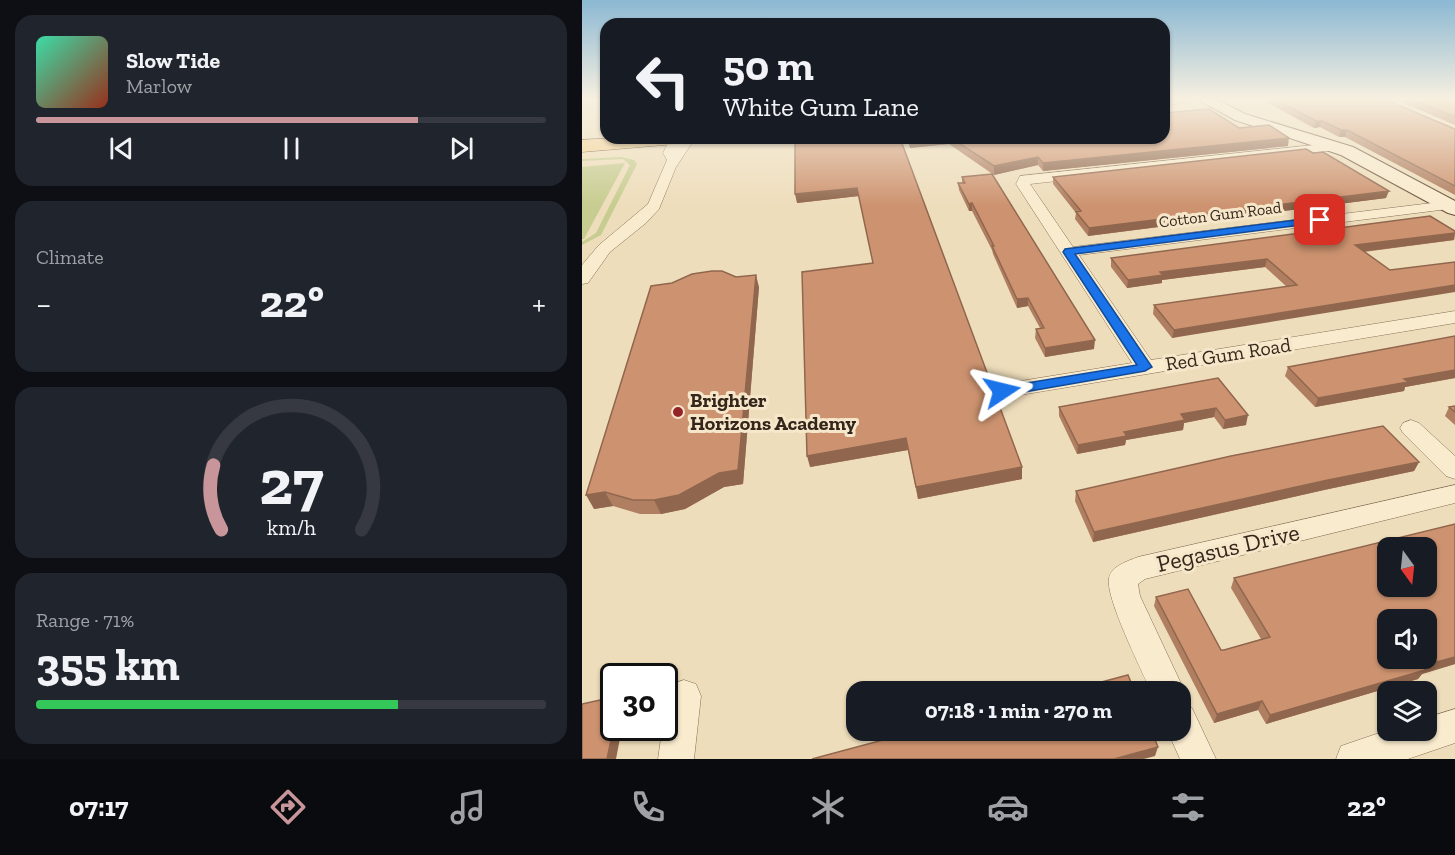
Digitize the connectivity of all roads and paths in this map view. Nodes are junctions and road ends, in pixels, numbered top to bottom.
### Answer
1 (1295, 134) edge
2 (600, 137) edge
3 (582, 138) edge
4 (607, 144) edge
5 (686, 144) edge
6 (582, 146) edge
7 (1334, 147) junction
8 (1447, 210) edge
9 (1068, 252) junction
10 (582, 279) edge
11 (1455, 317) edge
12 (1145, 367) junction
13 (1002, 391) dead end
14 (1411, 428) dead end
15 (1455, 470) edge
16 (1455, 494) edge
17 (1163, 681) edge
18 (684, 696) dead end
19 (1455, 726) edge
20 (1190, 741) edge
21 (676, 759) edge
22 (1198, 759) edge
23 (1354, 759) edge

1 - 7 street
2 - 3 main road
4 - 6 main road
5 - 10 street
7 - 8 street
7 - 9 street
8 - 9 street, Cotton Gum Road
9 - 12 street
11 - 12 street, Red Gum Road
12 - 13 street, Red Gum Road
14 - 15 street
16 - 17 street, Pegasus Drive
18 - 21 street
19 - 23 street
20 - 22 street

